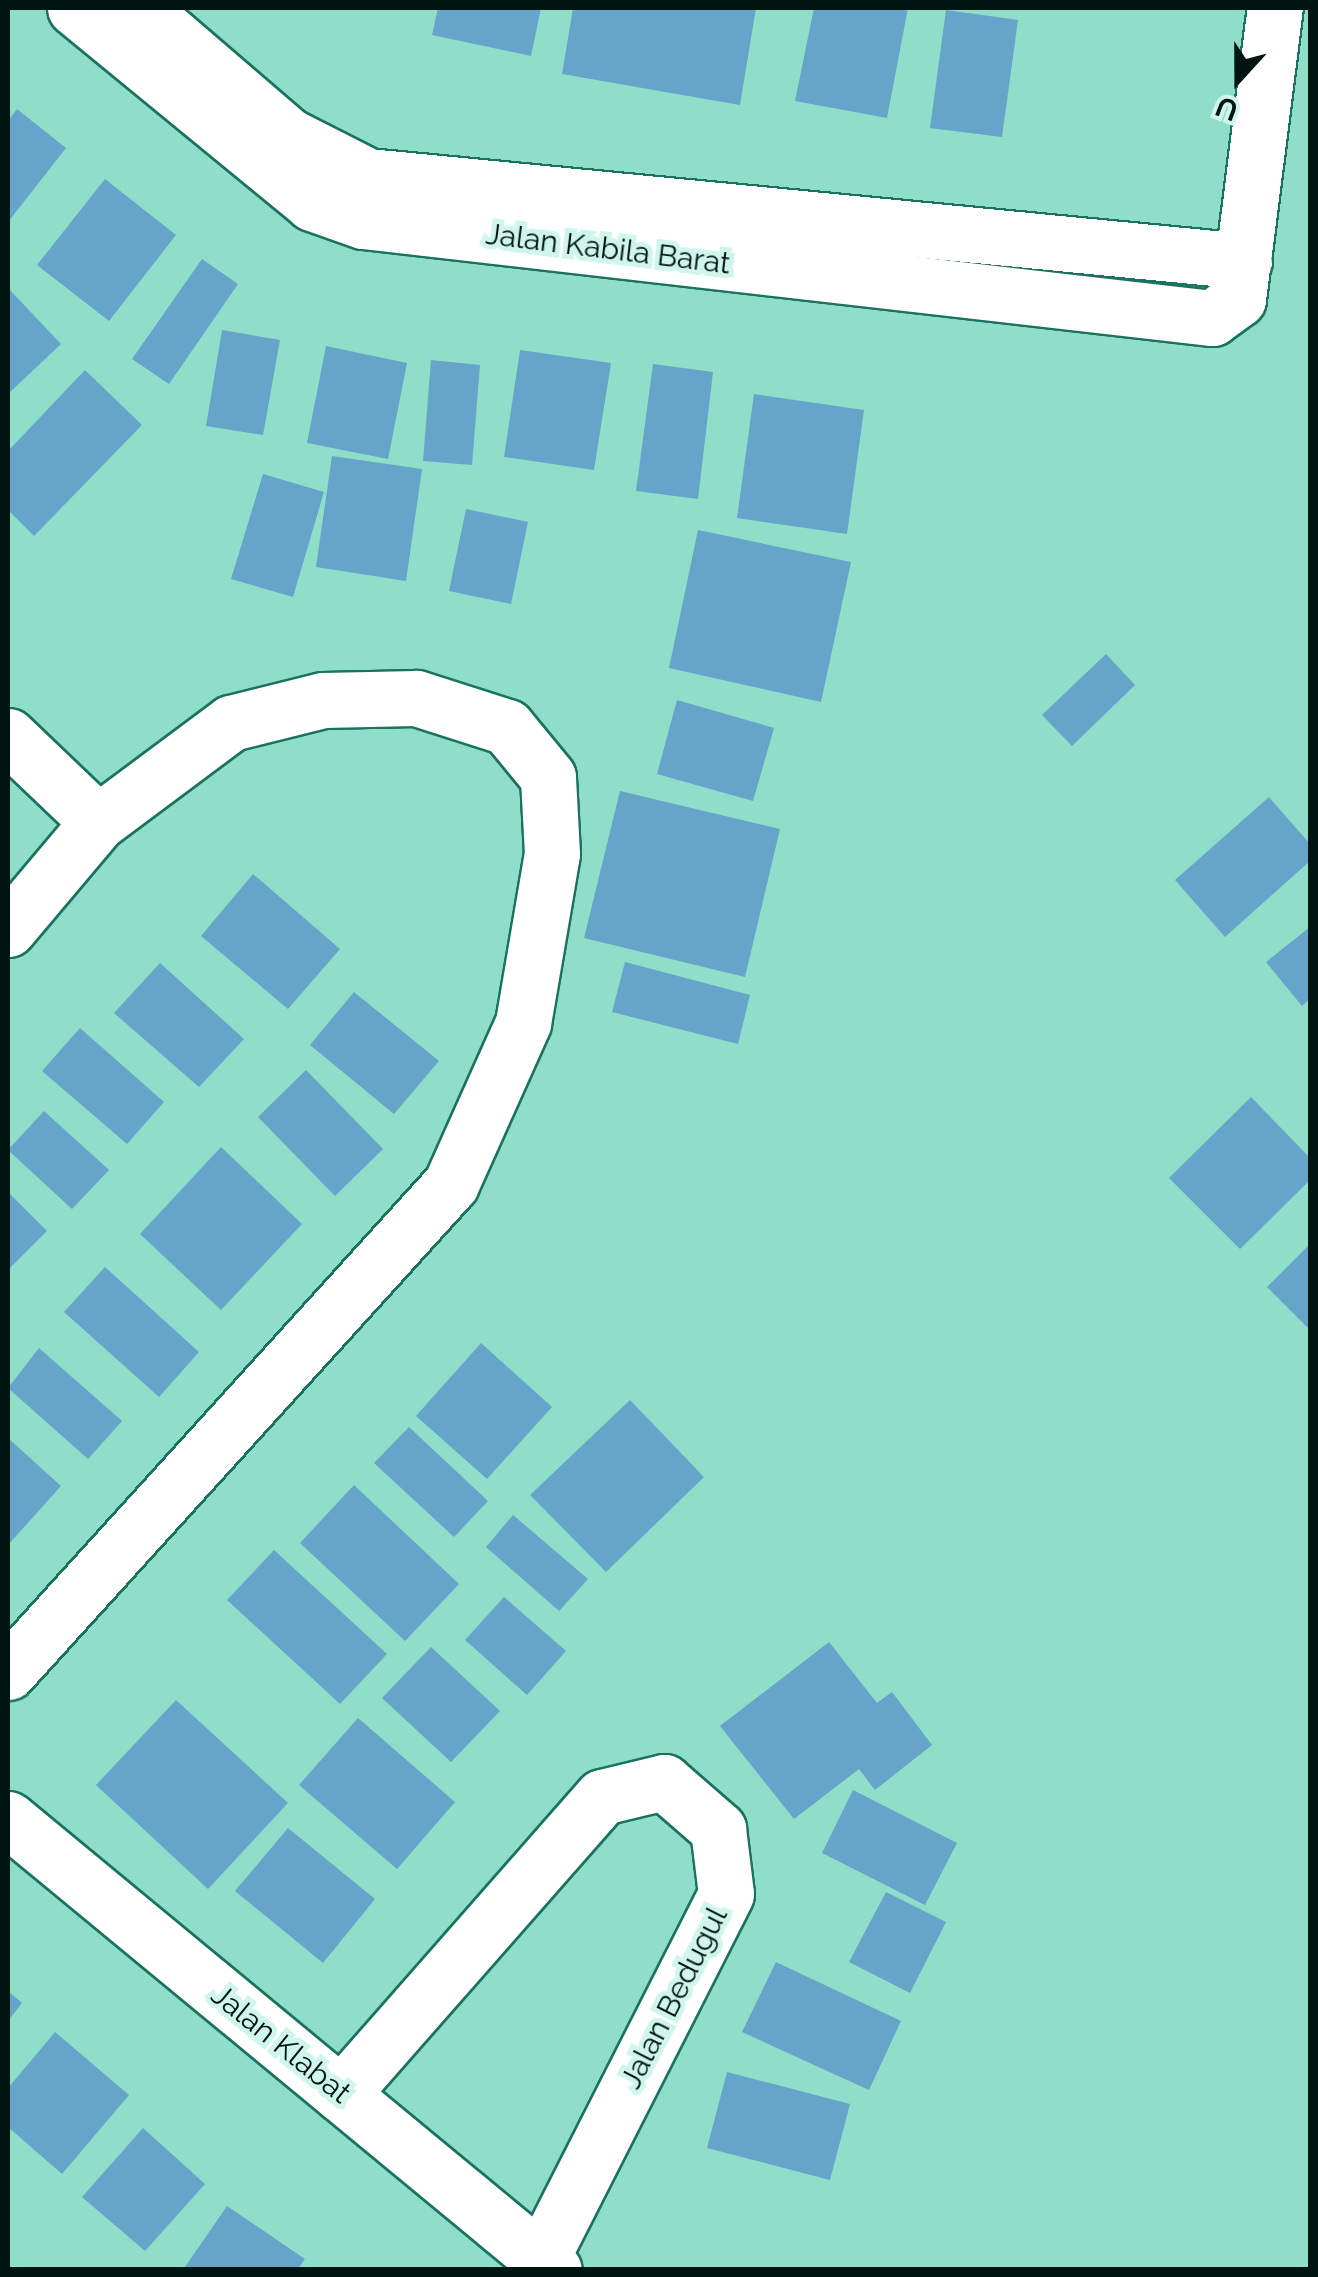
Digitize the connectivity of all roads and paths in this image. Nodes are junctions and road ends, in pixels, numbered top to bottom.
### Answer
1 (74, 8) edge
2 (140, 8) edge
3 (1275, 8) edge
4 (1244, 260) junction
5 (8, 736) edge
6 (98, 822) junction
7 (8, 929) edge
8 (8, 1672) edge
9 (8, 1820) edge
10 (341, 2094) junction
11 (547, 2264) edge

1 - 4 street, Jalan Kabila Barat
2 - 4 street, Jalan Kabila Barat
3 - 4 street
5 - 6 street
6 - 7 street
6 - 8 street
9 - 10 street, Jalan Klabat
10 - 11 street, Jalan Klabat
10 - 11 street, Jalan Bedugul

